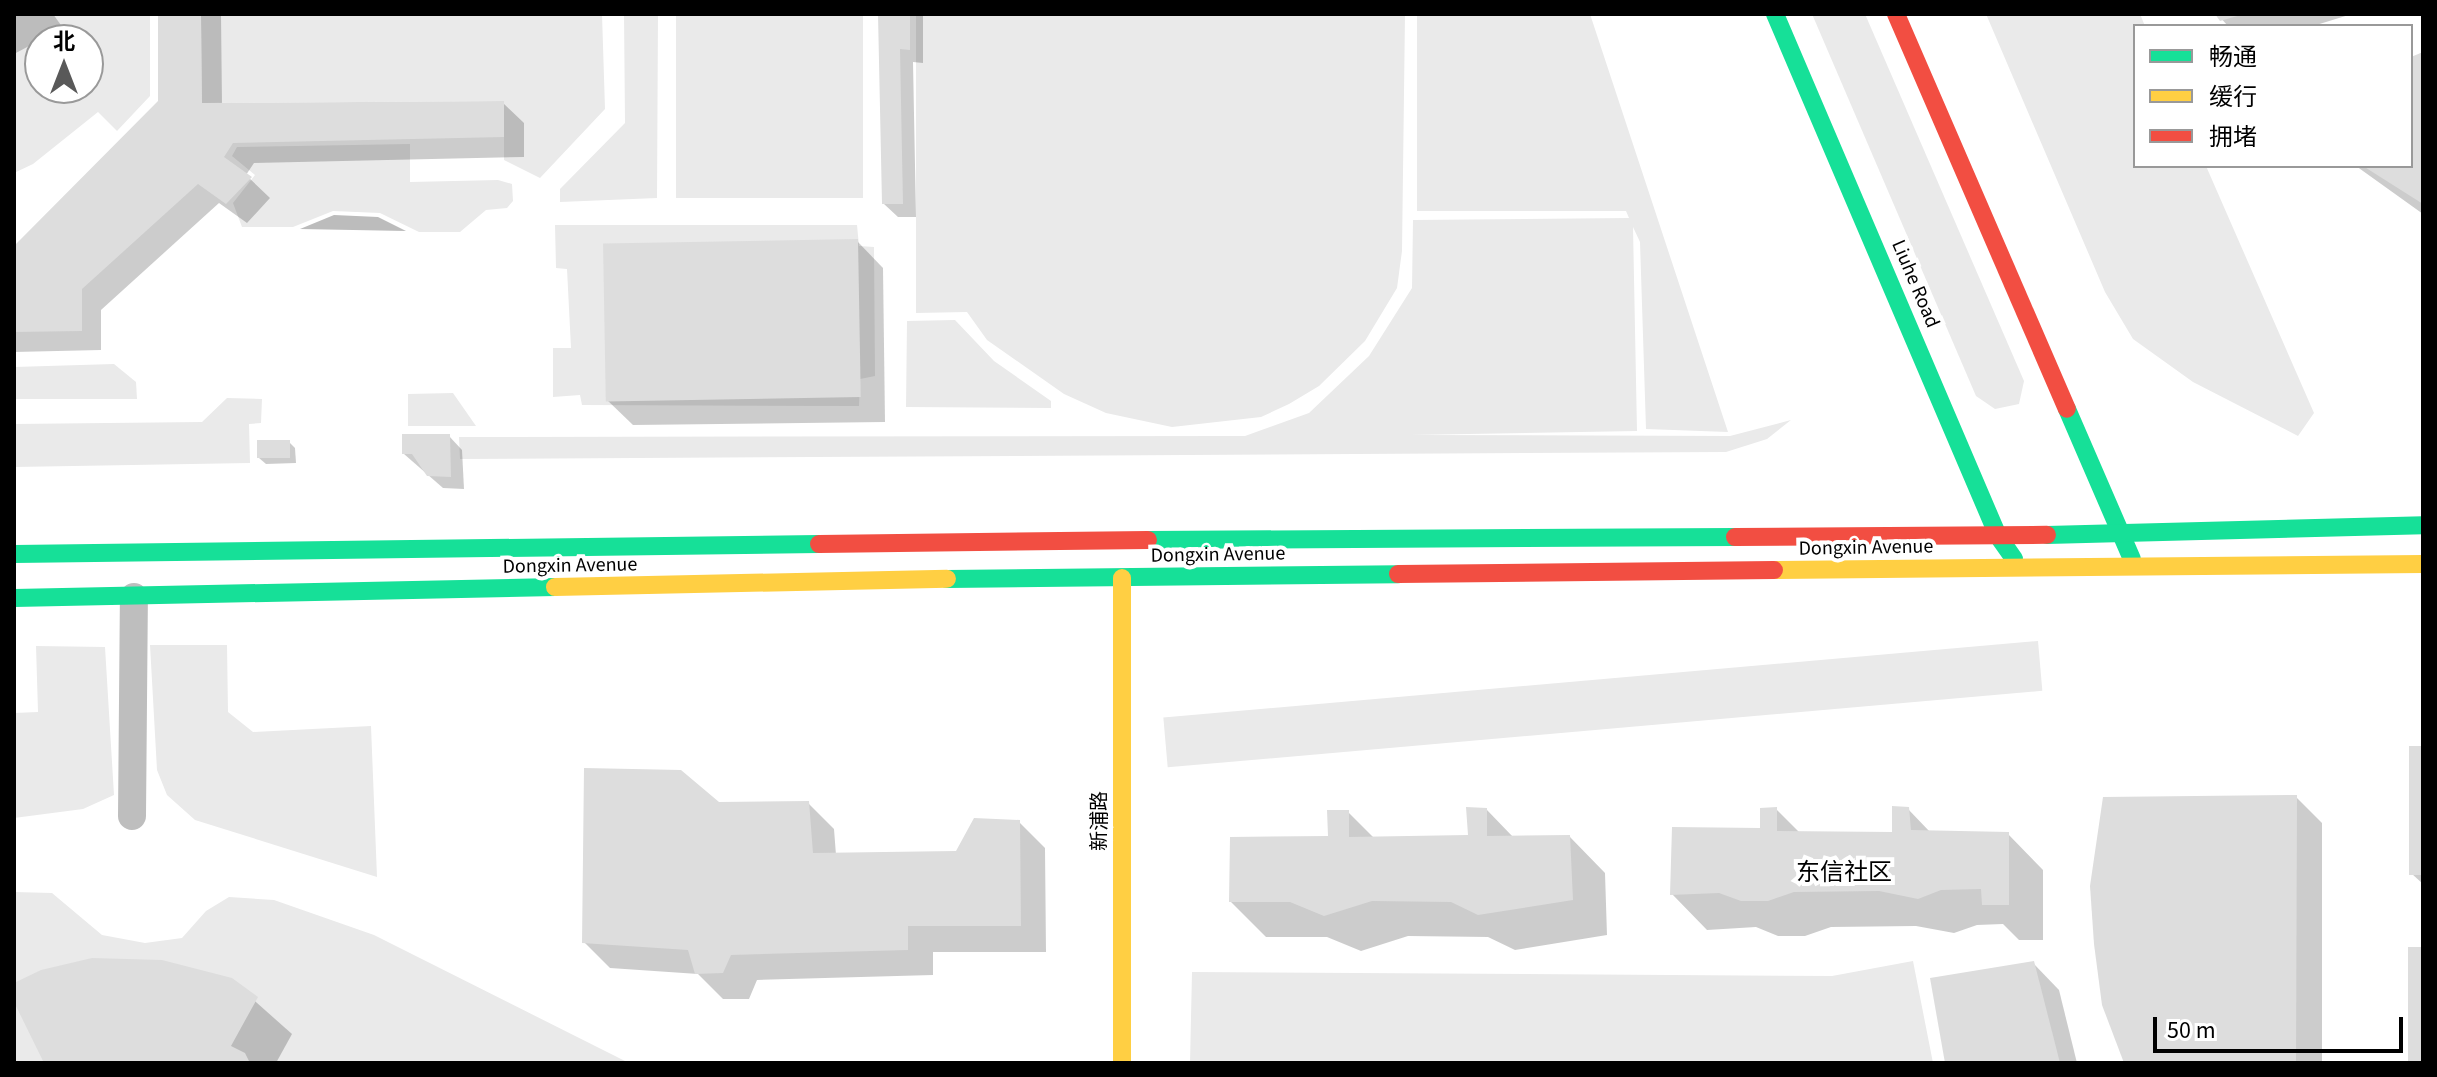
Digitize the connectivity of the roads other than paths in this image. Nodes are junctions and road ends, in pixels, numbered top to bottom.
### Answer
1 (1775, 14) edge
2 (1896, 14) edge
3 (2423, 525) edge
4 (2120, 532) junction
5 (1998, 536) junction
6 (14, 554) edge
7 (2423, 564) edge
8 (2135, 567) junction
9 (2020, 568) junction
10 (1122, 578) junction
11 (134, 597) junction
12 (14, 598) edge
13 (132, 816) dead end
14 (1122, 1063) edge

1 - 5 main road, Liuhe Road
2 - 4 main road
3 - 4 main road, Dongxin Avenue
4 - 5 main road, Dongxin Avenue
4 - 8 main road
5 - 6 main road, Dongxin Avenue
5 - 9 main road, Liuhe Road
7 - 8 main road, Dongxin Avenue
8 - 9 main road, Dongxin Avenue
9 - 10 main road, Dongxin Avenue
10 - 11 main road, Dongxin Avenue
10 - 14 main road, 新浦路
11 - 12 main road, Dongxin Avenue
11 - 13 street

